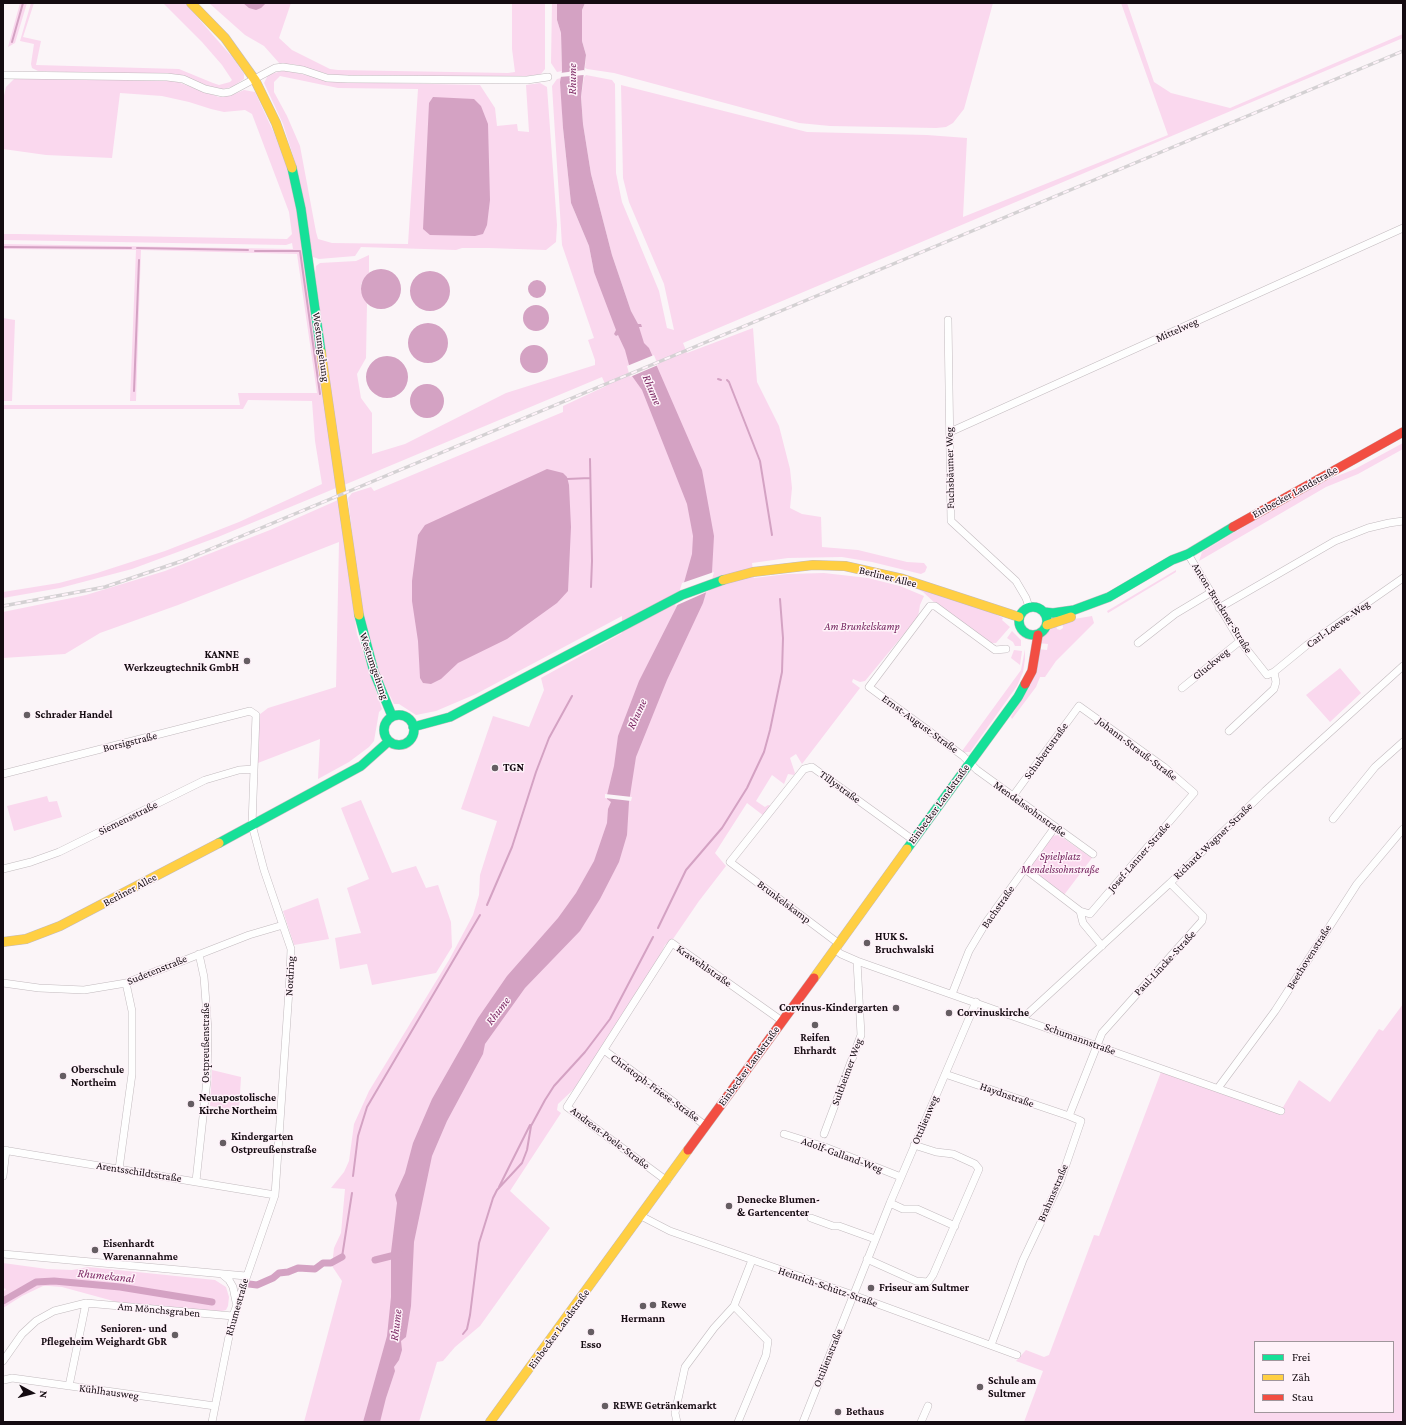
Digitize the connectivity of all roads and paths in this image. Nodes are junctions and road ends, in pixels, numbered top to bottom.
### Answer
1 (191, 3) edge
2 (5, 75) edge
3 (548, 77) dead end
4 (255, 80) junction
5 (1403, 228) edge
6 (948, 320) dead end
7 (950, 432) junction
8 (1403, 432) edge
9 (1403, 521) edge
10 (1188, 554) junction
11 (1403, 578) edge
12 (1210, 593) junction
13 (1029, 607) junction
14 (1219, 608) junction
15 (1044, 612) junction
16 (1019, 617) junction
17 (1046, 625) junction
18 (1025, 634) junction
19 (1038, 635) junction
20 (1240, 641) junction
21 (1138, 643) dead end
22 (1006, 649) dead end
23 (1403, 666) edge
24 (1274, 672) junction
25 (1182, 688) dead end
26 (1079, 706) joint
27 (1007, 710) junction
28 (256, 715) joint
29 (392, 716) junction
30 (414, 727) junction
31 (1229, 731) dead end
32 (389, 741) junction
33 (1403, 742) edge
34 (969, 762) junction
35 (254, 769) junction
36 (3, 774) edge
37 (1194, 793) joint
38 (1013, 796) junction
39 (1333, 819) dead end
40 (252, 825) junction
41 (1055, 827) junction
42 (1403, 829) edge
43 (913, 840) junction
44 (1093, 854) dead end
45 (730, 862) joint
46 (3, 869) edge
47 (1024, 869) junction
48 (1170, 883) junction
49 (1080, 911) junction
50 (283, 925) junction
51 (3, 942) edge
52 (836, 946) junction
53 (1102, 946) junction
54 (199, 954) junction
55 (857, 961) junction
56 (3, 983) edge
57 (126, 983) junction
58 (952, 994) junction
59 (976, 1002) junction
60 (1023, 1018) junction
61 (782, 1021) junction
62 (1096, 1046) junction
63 (604, 1050) junction
64 (945, 1074) junction
65 (1218, 1088) junction
66 (1282, 1110) dead end
67 (1069, 1116) junction
68 (706, 1126) junction
69 (784, 1134) dead end
70 (824, 1134) dead end
71 (914, 1144) junction
72 (4, 1150) edge
73 (119, 1168) junction
74 (3, 1176) edge
75 (901, 1177) junction
76 (667, 1180) junction
77 (196, 1181) junction
78 (275, 1195) junction
79 (890, 1203) junction
80 (641, 1216) junction
81 (811, 1218) dead end
82 (955, 1226) junction
83 (875, 1239) junction
84 (3, 1254) edge
85 (867, 1259) junction
86 (752, 1260) junction
87 (222, 1275) junction
88 (246, 1276) junction
89 (853, 1295) junction
90 (86, 1303) junction
91 (734, 1306) junction
92 (236, 1307) junction
93 (233, 1316) junction
94 (991, 1345) junction
95 (1017, 1355) dead end
96 (3, 1361) edge
97 (3, 1379) edge
98 (69, 1386) junction
99 (215, 1406) junction
100 (928, 1406) dead end
101 (212, 1422) edge
102 (490, 1422) edge
103 (677, 1422) edge
104 (738, 1422) edge
105 (803, 1422) edge
106 (921, 1422) edge

1 - 4 main road, Westumgehung
2 - 4 street
3 - 4 street
4 - 29 main road, Westumgehung
5 - 7 street, Mittelweg
6 - 7 street, Fuchsbäumer Weg
7 - 13 street, Fuchsbäumer Weg
8 - 10 main road, Einbecker Landstraße
9 - 14 street
10 - 12 street, Anton-Bruckner-Straße
10 - 15 main road, Einbecker Landstraße
10 - 17 main road, Einbecker Landstraße
11 - 24 street, Carl-Loewe-Weg
12 - 14 street, Anton-Bruckner-Straße
12 - 21 street
13 - 15 main road
13 - 16 main road
14 - 20 street, Anton-Bruckner-Straße
15 - 17 main road
16 - 18 main road
16 - 30 main road, Berliner Allee
17 - 19 main road
18 - 19 main road
18 - 27 main road, Einbecker Landstraße
19 - 27 main road, Einbecker Landstraße
20 - 24 street, Anton-Bruckner-Straße
20 - 25 street, Gluckweg
22 - 34 street, Ernst-August-Straße
23 - 48 street, Richard-Wagner-Straße
24 - 31 street
26 - 37 street, Johann-Strauß-Straße
26 - 38 street, Schubertstraße
27 - 34 main road, Einbecker Landstraße
28 - 35 street, Nordring
28 - 36 street, Borsigstraße
29 - 30 main road
29 - 32 main road
30 - 32 main road
32 - 40 main road, Berliner Allee
33 - 39 street
34 - 38 street, Mendelssohnstraße
34 - 43 main road, Einbecker Landstraße
35 - 40 street, Nordring
35 - 46 street, Siemensstraße
37 - 49 street, Josef-Lanner-Straße
38 - 41 street, Mendelssohnstraße
40 - 50 street, Nordring
40 - 51 main road, Berliner Allee
41 - 44 street, Mendelssohnstraße
41 - 47 street, Bachstraße
42 - 65 street, Beethovenstraße
43 - 45 street, Tillystraße
43 - 52 main road, Einbecker Landstraße
45 - 52 street, Brunkelskamp
47 - 49 street
47 - 58 street, Bachstraße
48 - 53 street, Richard-Wagner-Straße
48 - 62 street, Paul-Lincke-Straße
49 - 53 street
50 - 54 street, Sudetenstraße
50 - 78 street, Nordring
52 - 55 street, Schumannstraße
52 - 61 main road, Einbecker Landstraße
53 - 60 street, Richard-Wagner-Straße
54 - 57 street, Sudetenstraße
54 - 77 street, Ostpreußenstraße
55 - 58 street, Schumannstraße
55 - 70 street, Sultheimer Weg
56 - 57 street, Sudetenstraße
57 - 73 street
58 - 59 street, Schumannstraße
59 - 60 street, Schumannstraße
59 - 64 street, Ottilienweg
60 - 62 street, Schumannstraße
61 - 63 street, Krawehlstraße
61 - 68 main road, Einbecker Landstraße
62 - 65 street, Schumannstraße
62 - 67 street
63 - 68 street, Christoph-Friese-Straße
63 - 76 street, Andreas-Poele-Straße
64 - 67 street, Haydnstraße
64 - 71 street, Ottilienweg
65 - 66 street, Schumannstraße
67 - 94 street, Brahmsstraße
68 - 76 main road, Einbecker Landstraße
69 - 75 street, Adolf-Galland-Weg
71 - 75 street, Ottilienweg
71 - 82 street
72 - 73 street, Arentsschildtstraße
72 - 74 street
73 - 77 street, Arentsschildtstraße
75 - 79 street, Ottilienweg
76 - 80 main road, Einbecker Landstraße
77 - 78 street, Arentsschildtstraße
78 - 88 street, Rhumestraße
79 - 82 street
79 - 83 street, Ottilienweg
80 - 86 street, Heinrich-Schütz-Straße
80 - 102 main road, Einbecker Landstraße
81 - 83 street
82 - 85 street
83 - 85 street, Ottilienweg
84 - 87 street
85 - 89 street, Ottilienweg
86 - 89 street, Heinrich-Schütz-Straße
86 - 91 street
87 - 88 street
87 - 92 street
88 - 92 street, Rhumestraße
89 - 94 street, Heinrich-Schütz-Straße
89 - 105 street, Ottilienstraße
90 - 93 street, Am Mönchsgraben
90 - 96 street, Am Mönchsgraben
90 - 98 street
91 - 103 street
91 - 104 street
92 - 93 street, Rhumestraße
93 - 99 street, Rhumestraße
94 - 95 street, Heinrich-Schütz-Straße
97 - 98 street, Kühlhausweg
98 - 99 street, Kühlhausweg
99 - 101 street, Rhumestraße
100 - 106 street

